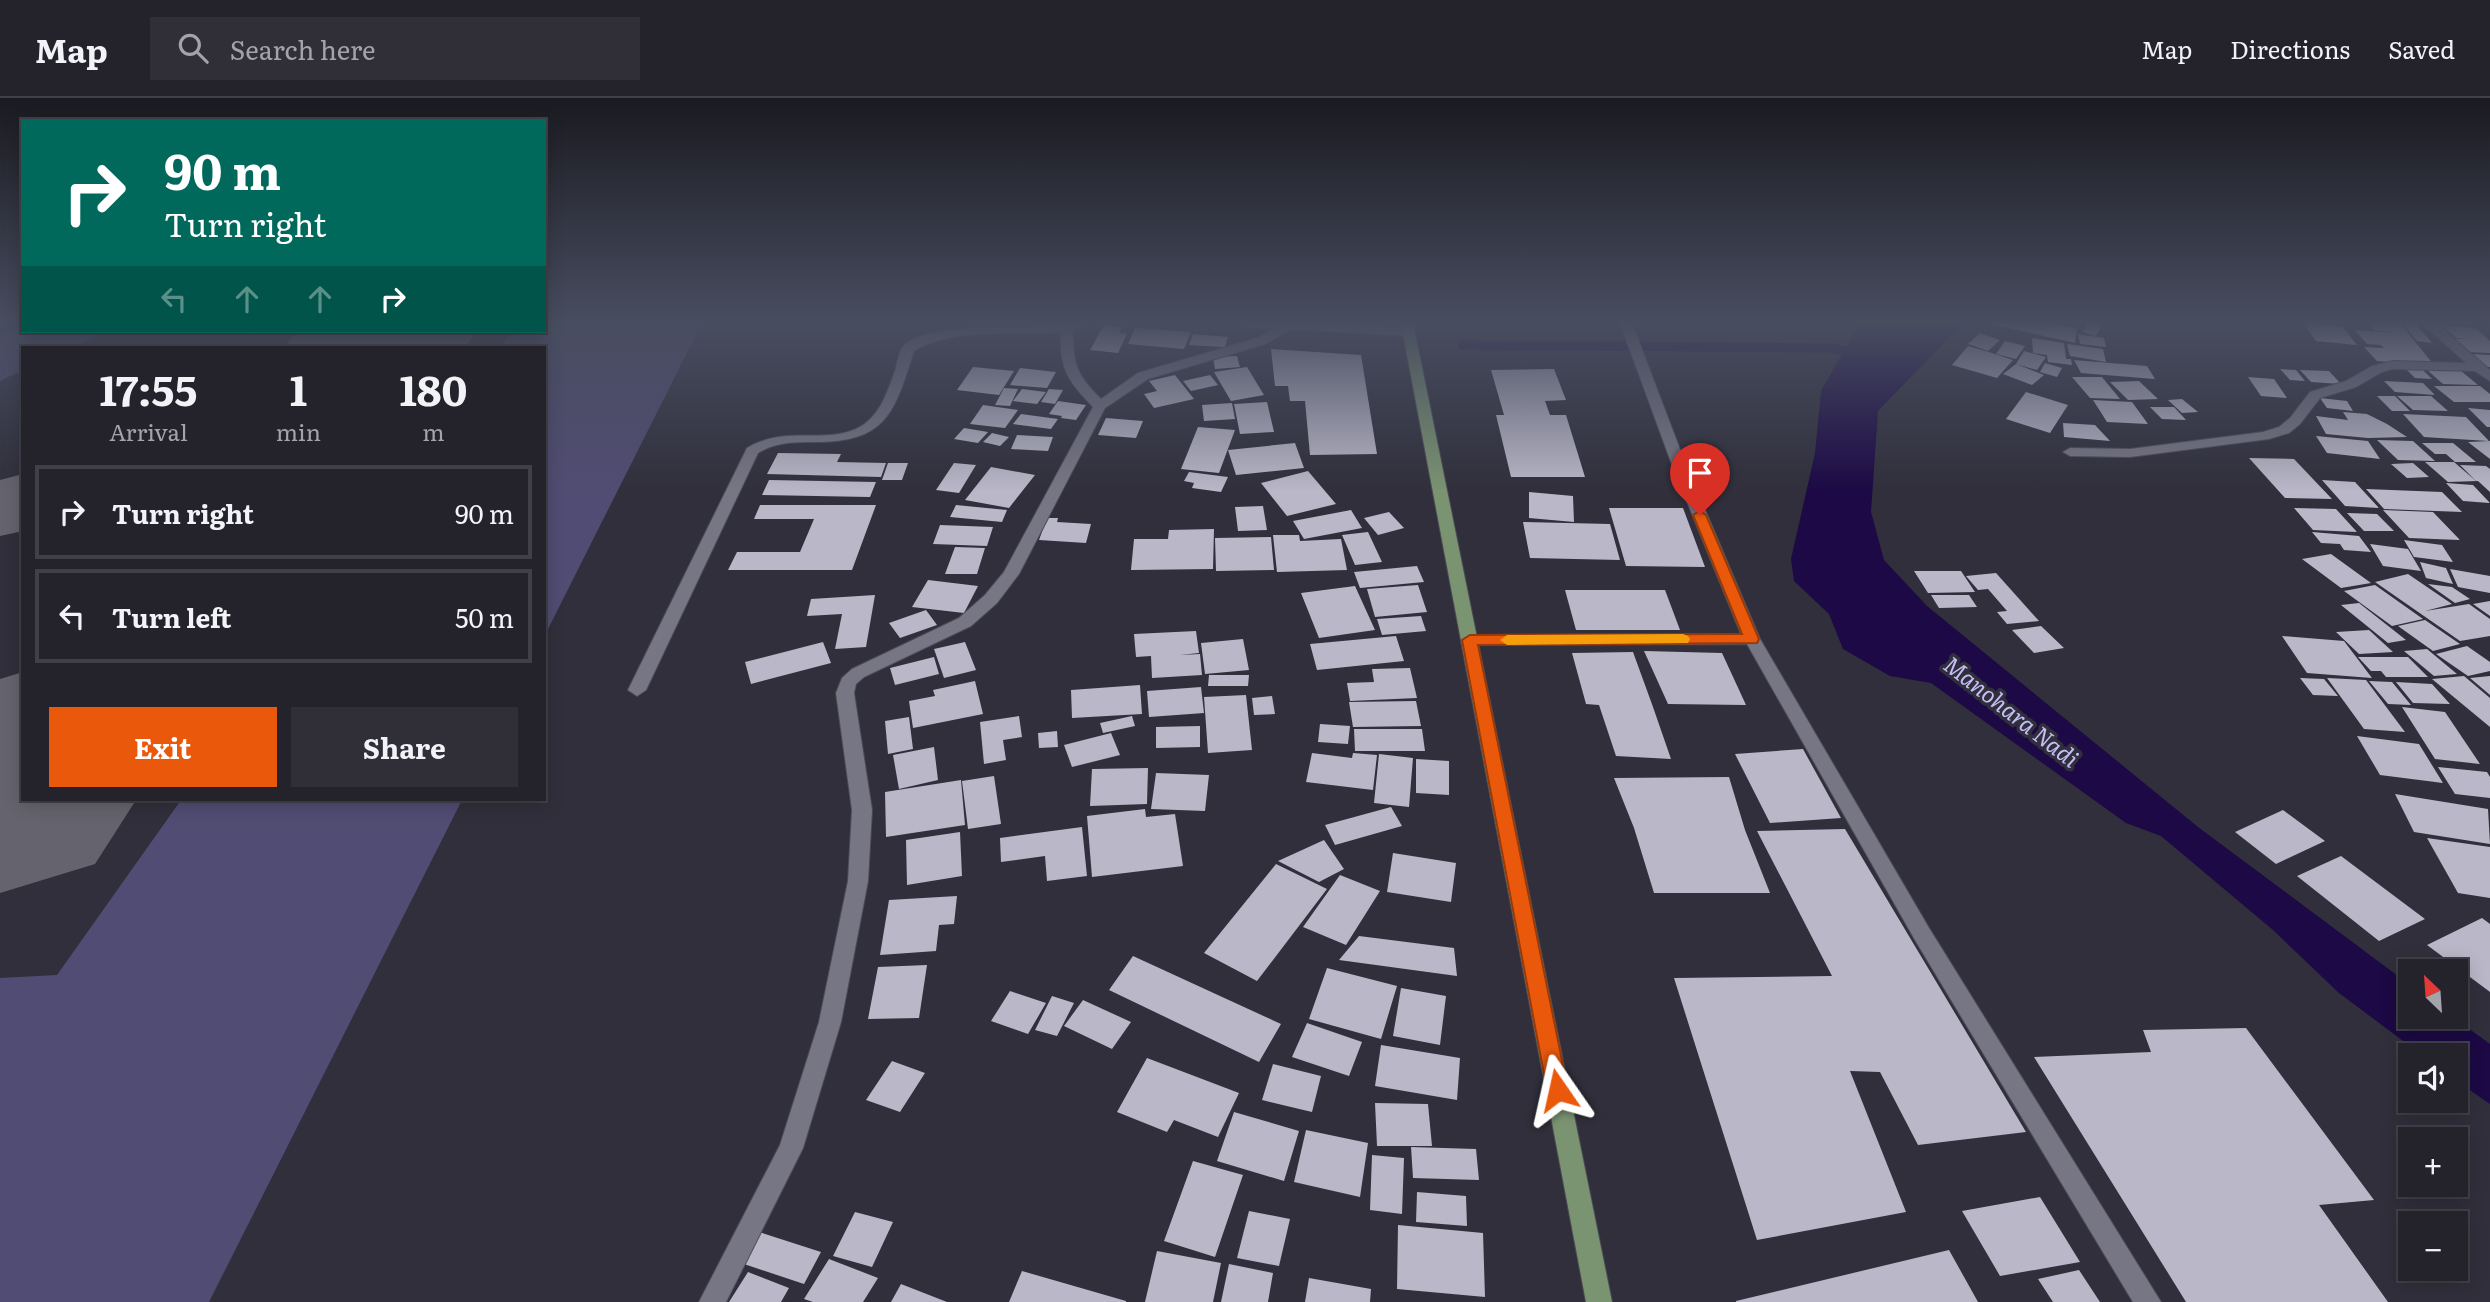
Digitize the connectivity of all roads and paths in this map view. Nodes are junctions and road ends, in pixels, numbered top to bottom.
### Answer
1 (897, 379) edge
2 (1074, 379) edge
3 (1138, 379) edge
4 (1418, 379) edge
5 (1646, 379) edge
6 (2359, 379) edge
7 (1100, 405) junction
8 (2070, 452) dead end
9 (1752, 639) junction
10 (1470, 640) junction
11 (637, 690) dead end
12 (712, 1302) edge
13 (1599, 1302) edge
14 (2148, 1302) edge

1 - 11 street
2 - 7 street
3 - 7 street
4 - 10 main road
5 - 9 street
6 - 8 street
7 - 12 street
9 - 10 street
9 - 14 street
10 - 13 main road

